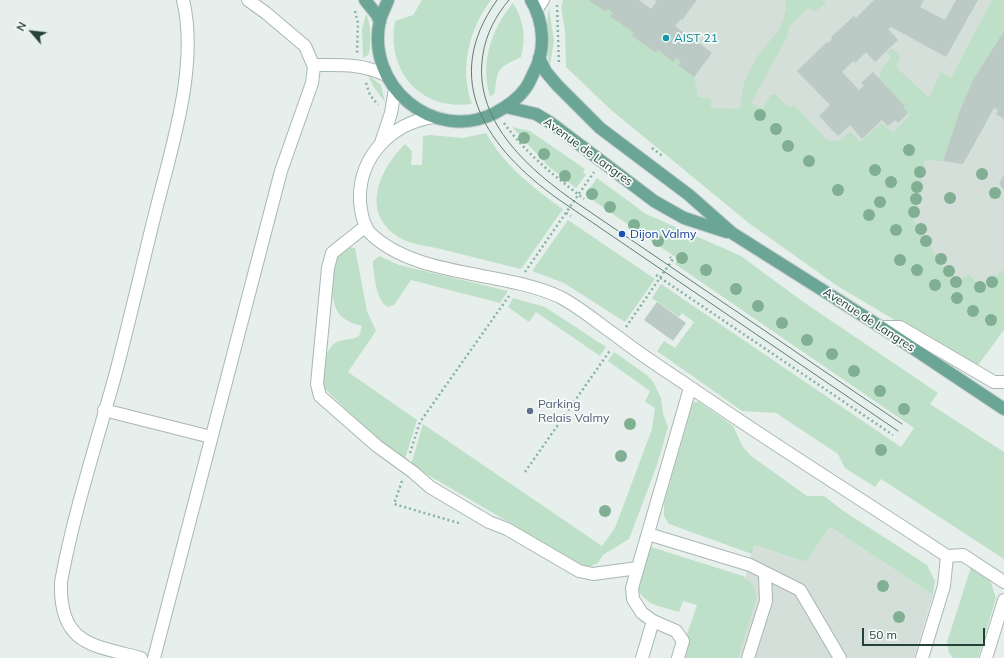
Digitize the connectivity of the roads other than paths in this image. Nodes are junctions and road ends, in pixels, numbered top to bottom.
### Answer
1 (183, 0) edge
2 (248, 0) edge
3 (365, 0) edge
4 (388, 0) edge
5 (537, 3) edge
6 (380, 22) junction
7 (539, 58) junction
8 (313, 65) junction
9 (386, 74) junction
10 (394, 89) junction
11 (506, 107) junction
12 (434, 117) junction
13 (381, 143) junction
14 (366, 226) junction
15 (732, 233) junction
16 (881, 328) junction
17 (1004, 382) edge
18 (690, 388) junction
19 (1004, 409) edge
20 (104, 410) junction
21 (211, 437) junction
22 (648, 534) junction
23 (947, 556) junction
24 (638, 568) junction
25 (765, 573) junction
26 (1004, 582) edge
27 (1004, 600) edge
28 (653, 621) junction
29 (999, 635) edge
30 (141, 658) edge
31 (154, 658) edge
32 (642, 658) edge
33 (678, 658) edge
34 (748, 658) edge
35 (840, 658) edge
36 (922, 658) edge
37 (986, 658) edge

1 - 20 street
2 - 8 street
3 - 6 main road
4 - 6 main road
5 - 7 main road
6 - 9 main road
7 - 11 main road
7 - 15 main road, Avenue de Langres
8 - 9 street
8 - 21 street
9 - 10 main road
10 - 12 main road
10 - 13 street
11 - 12 main road
11 - 15 main road, Avenue de Langres
12 - 13 street
13 - 14 street
14 - 18 street
14 - 24 street
15 - 16 main road, Avenue de Langres
16 - 17 street
16 - 19 main road, Avenue de Langres
18 - 22 street
18 - 23 street
20 - 21 street
20 - 30 street
21 - 31 street
22 - 24 street
22 - 25 street
23 - 26 street
23 - 36 street
24 - 28 street
25 - 34 street
25 - 35 street
27 - 29 street
28 - 32 street
28 - 33 street
29 - 37 street

